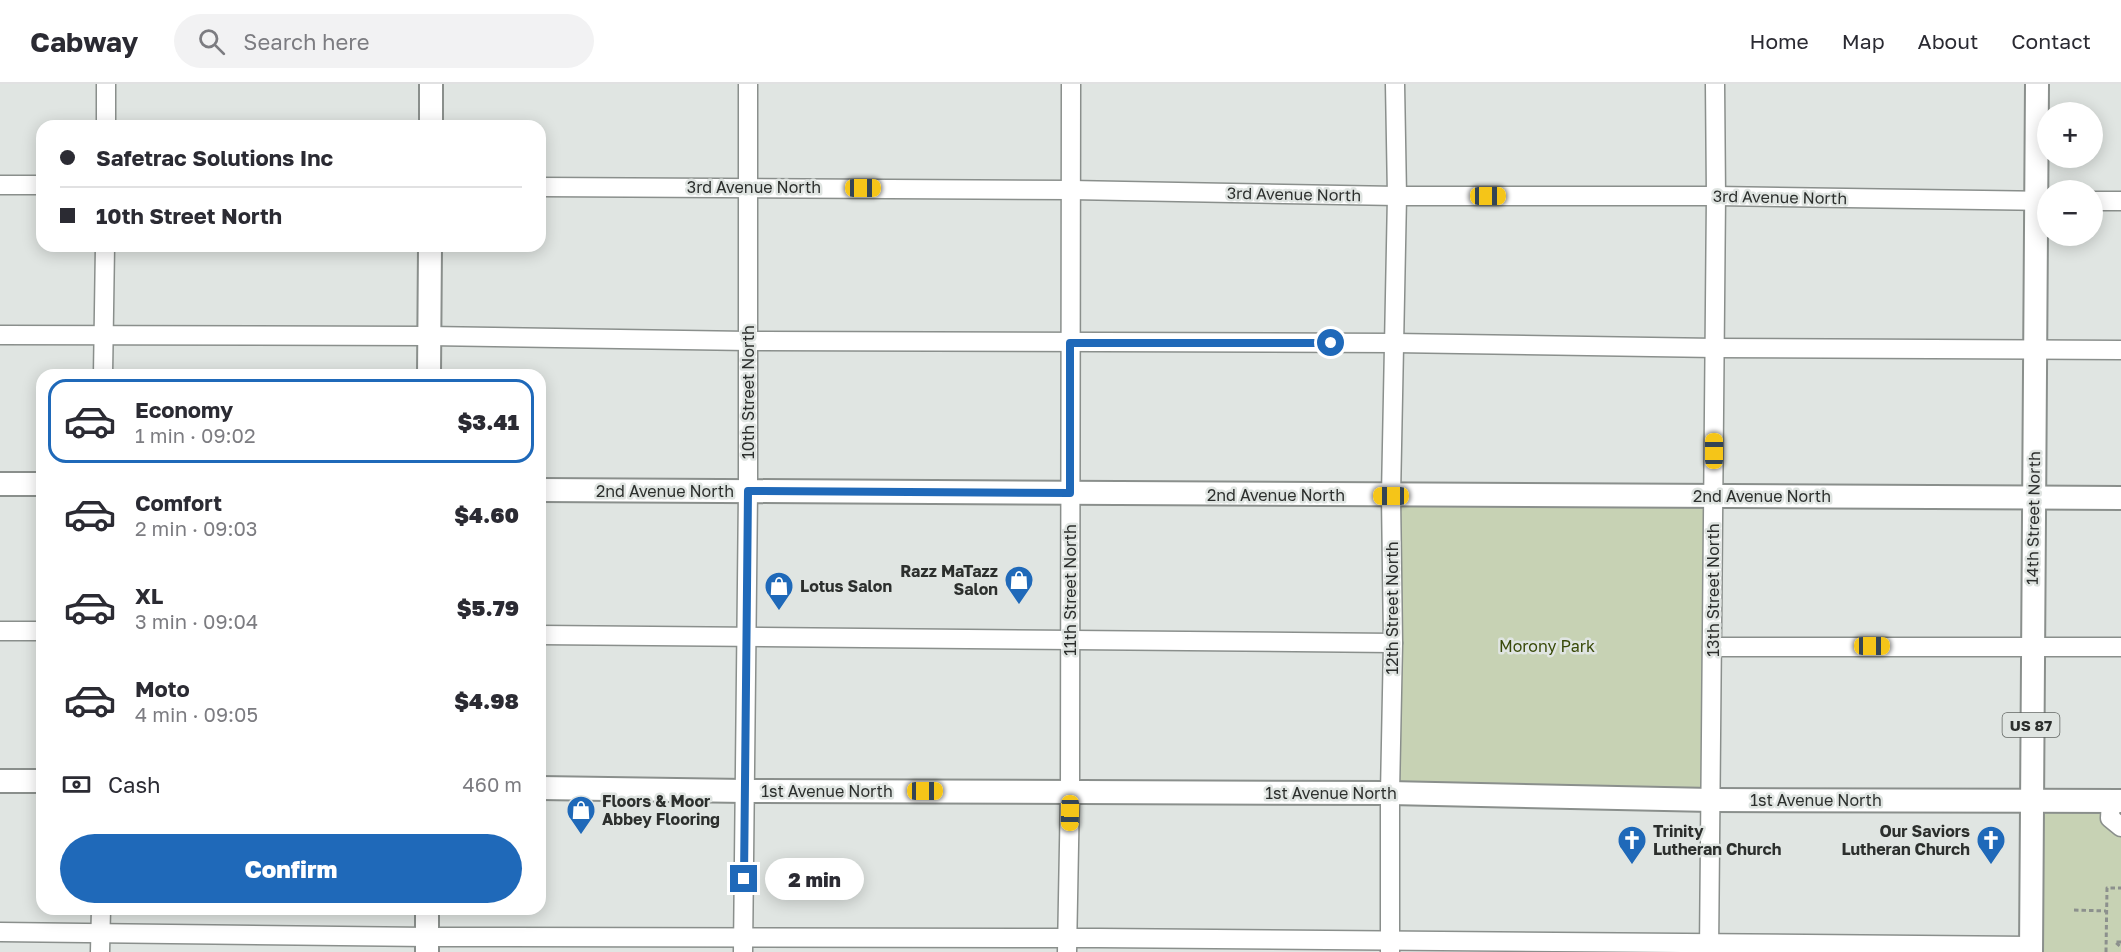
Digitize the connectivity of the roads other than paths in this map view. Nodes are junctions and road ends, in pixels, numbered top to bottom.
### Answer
1 (106, 84) edge
2 (431, 84) edge
3 (748, 84) edge
4 (1071, 84) edge
5 (1395, 84) edge
6 (1715, 84) edge
7 (2037, 84) edge
8 (106, 120) edge
9 (431, 120) edge
10 (2041, 180) edge
11 (0, 185) edge
12 (36, 185) edge
13 (546, 187) edge
14 (747, 187) junction
15 (1071, 190) junction
16 (1397, 196) junction
17 (1716, 196) junction
18 (2037, 201) edge
19 (2103, 201) edge
20 (2121, 201) edge
21 (2040, 246) edge
22 (105, 252) edge
23 (430, 252) edge
24 (0, 335) edge
25 (104, 336) junction
26 (429, 336) junction
27 (748, 341) junction
28 (1070, 343) junction
29 (1394, 343) junction
30 (1714, 348) junction
31 (2035, 349) junction
32 (2121, 350) edge
33 (103, 369) edge
34 (429, 369) edge
35 (0, 484) edge
36 (36, 484) edge
37 (546, 490) edge
38 (748, 491) junction
39 (1070, 493) junction
40 (1391, 496) junction
41 (1713, 496) junction
42 (2033, 498) junction
43 (2121, 498) edge
44 (0, 631) edge
45 (36, 631) edge
46 (546, 635) edge
47 (747, 638) junction
48 (1070, 639) junction
49 (1393, 643) junction
50 (2032, 646) junction
51 (1712, 647) junction
52 (2121, 647) edge
53 (0, 781) edge
54 (36, 781) edge
55 (546, 788) edge
56 (745, 791) junction
57 (1070, 792) junction
58 (1390, 793) junction
59 (1711, 800) junction
60 (2031, 801) junction
61 (2116, 801) edge
62 (2121, 826) edge
63 (101, 915) edge
64 (427, 915) edge
65 (0, 932) edge
66 (100, 933) junction
67 (427, 944) edge
68 (743, 944) edge
69 (1067, 945) edge
70 (1255, 946) edge
71 (1390, 946) edge
72 (1709, 948) edge
73 (2031, 949) edge
74 (100, 952) edge

1 - 8 street
2 - 9 main road
3 - 14 street, 10th Street North
4 - 15 street, 11th Street North
5 - 16 street, 12th Street North
6 - 17 street, 13th Street North
7 - 10 main road, 14th Street North / US 87
11 - 12 street
13 - 14 street, 3rd Avenue North
14 - 15 street, 3rd Avenue North
14 - 27 street, 10th Street North
15 - 16 street, 3rd Avenue North
15 - 28 street, 11th Street North
16 - 17 street, 3rd Avenue North
16 - 29 street, 12th Street North
17 - 18 street, 3rd Avenue North
17 - 30 street, 13th Street North
19 - 20 street
21 - 31 main road, 14th Street North / US 87
22 - 25 street
23 - 26 main road
24 - 25 street
25 - 26 street
25 - 33 street
26 - 27 street
26 - 34 main road
27 - 28 street
27 - 38 street, 10th Street North
28 - 29 street
28 - 39 street, 11th Street North
29 - 30 street
29 - 40 street, 12th Street North
30 - 31 street
30 - 41 street, 13th Street North
31 - 32 street
31 - 42 main road, 14th Street North / US 87
35 - 36 main road
37 - 38 main road, 2nd Avenue North
38 - 39 main road, 2nd Avenue North
38 - 47 street, 10th Street North
39 - 40 main road, 2nd Avenue North
39 - 48 street, 11th Street North
40 - 41 main road, 2nd Avenue North
40 - 49 street, 12th Street North
41 - 42 main road, 2nd Avenue North
41 - 51 street, 13th Street North
42 - 43 main road, 2nd Avenue North
42 - 50 main road, 14th Street North / US 87
44 - 45 street
46 - 47 street
47 - 48 street
47 - 56 street, 10th Street North
48 - 49 street
48 - 57 street, 11th Street North
49 - 58 street, 12th Street North
50 - 51 street
50 - 52 street
50 - 60 main road, 14th Street North / US 87
51 - 59 street, 13th Street North
53 - 54 main road
55 - 56 main road, 1st Avenue North
56 - 57 main road, 1st Avenue North
56 - 68 street, 10th Street North
57 - 58 main road, 1st Avenue North
57 - 69 street, 11th Street North
58 - 59 main road, 1st Avenue North
58 - 71 street, 12th Street North
59 - 60 main road, 1st Avenue North
59 - 72 street, 13th Street North
60 - 61 main road, 1st Avenue North
60 - 73 main road, 14th Street North / US 87
61 - 62 street
63 - 66 street
64 - 67 main road
65 - 66 street
66 - 67 street
66 - 74 street
67 - 68 street
68 - 69 street
69 - 70 street
70 - 71 street
71 - 72 street
72 - 73 street

